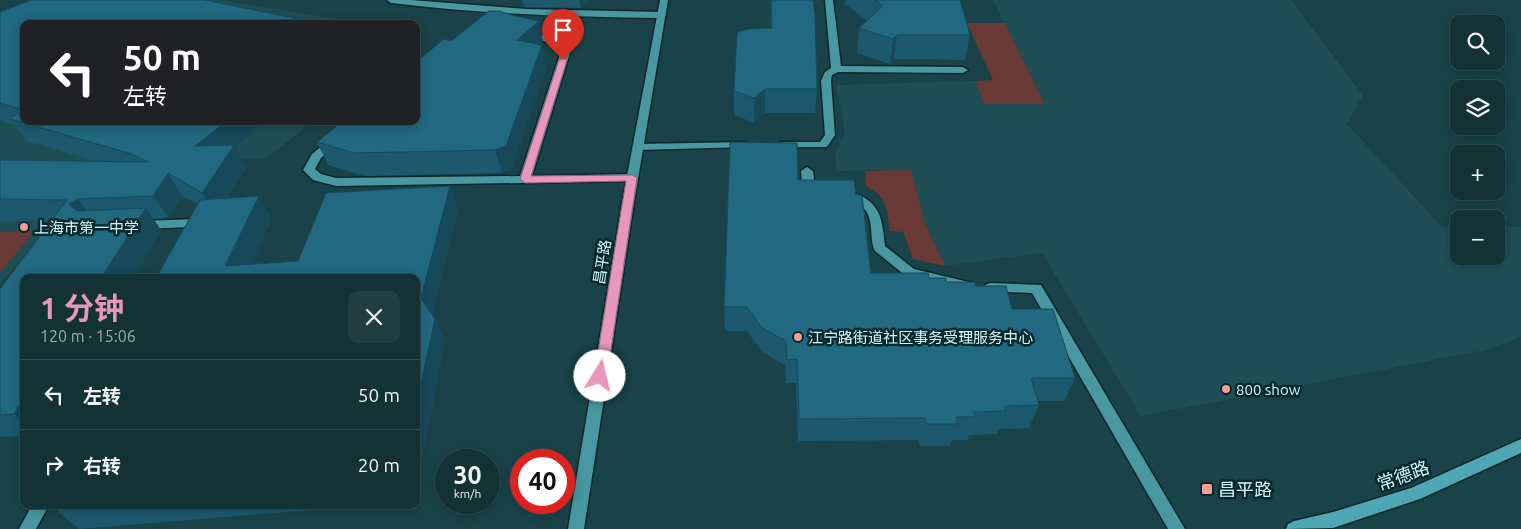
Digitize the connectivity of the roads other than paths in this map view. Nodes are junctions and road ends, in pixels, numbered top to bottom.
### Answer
1 (390, 0) edge
2 (493, 0) edge
3 (664, 0) edge
4 (829, 0) edge
5 (488, 10) junction
6 (662, 15) junction
7 (515, 31) edge
8 (836, 69) junction
9 (963, 70) dead end
10 (353, 125) edge
11 (638, 147) junction
12 (807, 171) dead end
13 (632, 178) junction
14 (525, 179) junction
15 (132, 225) edge
16 (190, 238) edge
17 (1521, 446) edge
18 (39, 509) edge
19 (27, 529) edge
20 (576, 529) edge
21 (1177, 529) edge
22 (1294, 529) edge

1 - 5 street
2 - 5 street
3 - 6 street, 昌平路
4 - 8 street
5 - 6 street
6 - 11 street, 昌平路
7 - 14 street
8 - 9 street
8 - 11 street
10 - 14 street
11 - 13 street, 昌平路
12 - 21 street
13 - 14 street
13 - 20 street, 昌平路
15 - 16 street
17 - 22 main road, 常德路
18 - 19 street

